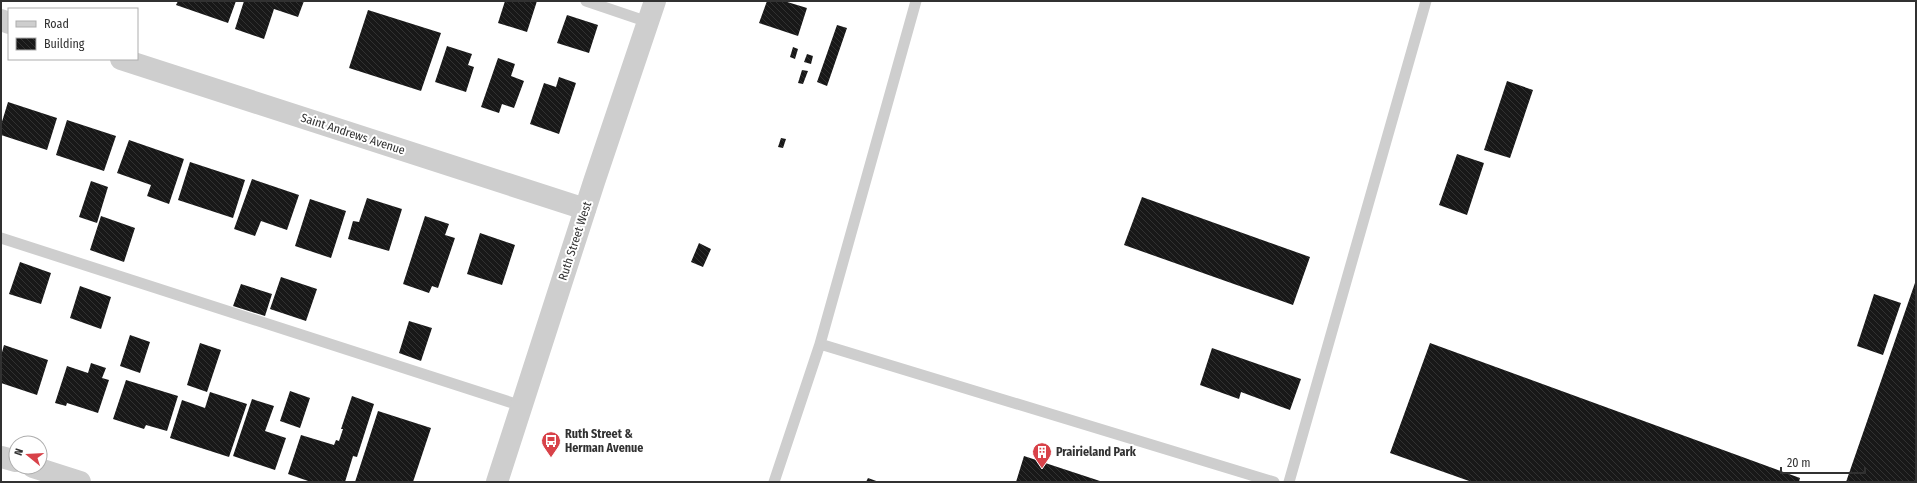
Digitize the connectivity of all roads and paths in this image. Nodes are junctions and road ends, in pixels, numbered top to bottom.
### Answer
1 (586, 1) edge
2 (655, 1) edge
3 (916, 1) edge
4 (1426, 1) edge
5 (648, 22) junction
6 (124, 60) edge
7 (585, 209) junction
8 (1, 238) edge
9 (820, 344) junction
10 (522, 406) junction
11 (48, 472) edge
12 (80, 482) edge
13 (497, 482) edge
14 (774, 482) edge
15 (1274, 482) edge
16 (1289, 482) edge

1 - 5 lane
2 - 5 street, Ruth Street West
3 - 9 lane
4 - 16 lane
5 - 7 street, Ruth Street West
6 - 7 street, Saint Andrews Avenue
7 - 10 street, Ruth Street West
8 - 10 lane
9 - 14 lane
9 - 15 lane
10 - 13 street, Ruth Street West
11 - 12 street

